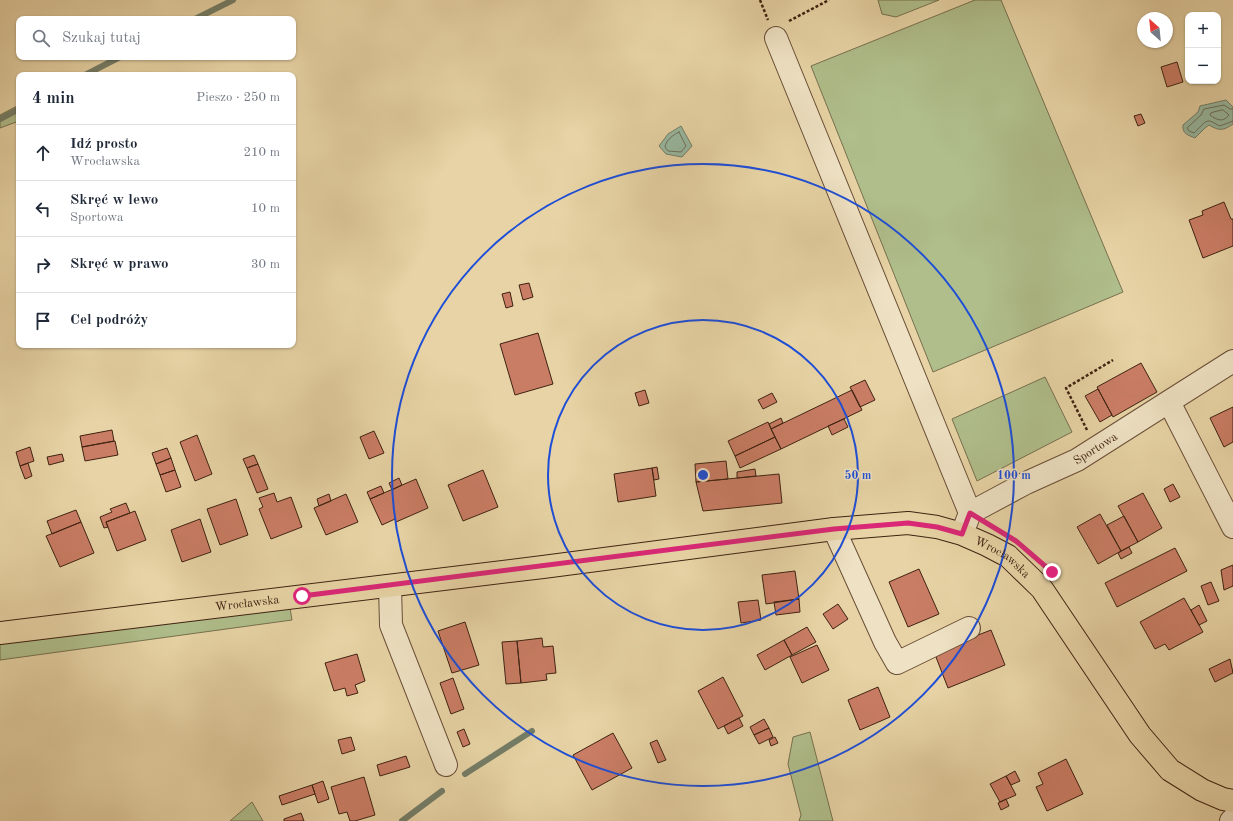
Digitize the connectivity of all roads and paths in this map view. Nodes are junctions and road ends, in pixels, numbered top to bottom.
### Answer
1 (829, 0) edge
2 (780, 31) joint
3 (1113, 360) dead end
4 (1233, 361) edge
5 (1169, 402) junction
6 (1097, 448) junction
7 (970, 513) junction
8 (1232, 523) edge
9 (834, 529) junction
10 (962, 534) junction
11 (390, 586) junction
12 (969, 628) dead end
13 (0, 633) edge
14 (446, 765) dead end
15 (1233, 801) edge

1 - 2 path
2 - 7 street
3 - 6 path
4 - 5 street, Sportowa
5 - 6 street, Sportowa
5 - 8 street
6 - 7 street, Sportowa
7 - 10 street
9 - 10 main road, Wrocławska
9 - 11 main road, Wrocławska
9 - 12 street
10 - 15 main road, Wrocławska
11 - 13 main road, Wrocławska
11 - 14 street

